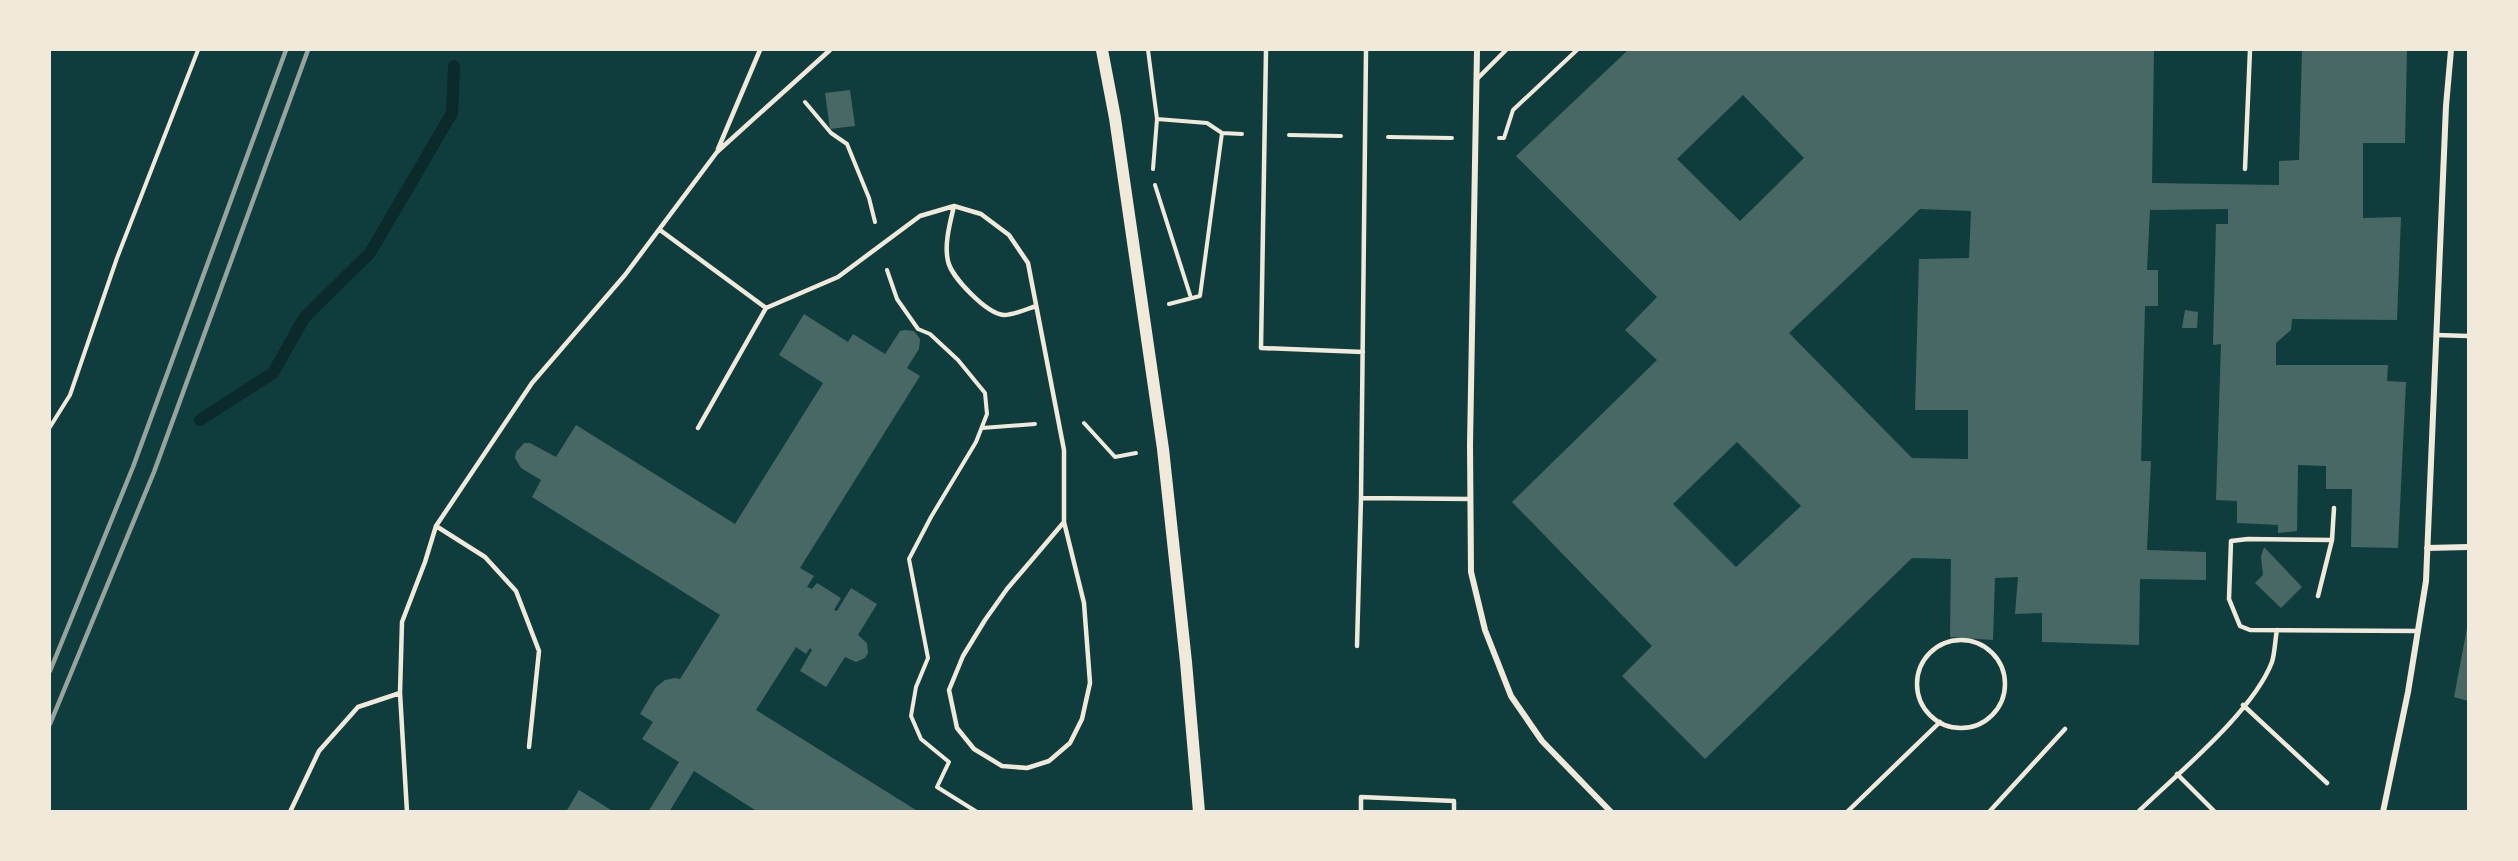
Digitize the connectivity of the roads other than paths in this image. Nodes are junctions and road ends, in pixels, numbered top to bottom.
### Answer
1 (760, 50) edge
2 (830, 50) edge
3 (1102, 50) edge
4 (1266, 50) edge
5 (1366, 50) edge
6 (1477, 50) edge
7 (1506, 50) edge
8 (2250, 50) edge
9 (2451, 50) edge
10 (1477, 80) junction
11 (717, 152) junction
12 (2245, 169) dead end
13 (954, 206) junction
14 (660, 230) junction
15 (1036, 306) junction
16 (766, 308) junction
17 (2436, 335) junction
18 (2469, 336) edge
19 (1363, 352) junction
20 (698, 428) dead end
21 (1361, 498) junction
22 (1471, 499) junction
23 (2334, 508) dead end
24 (1064, 522) junction
25 (435, 526) junction
26 (2332, 540) junction
27 (2469, 547) edge
28 (2427, 548) junction
29 (2318, 596) dead end
30 (2277, 630) junction
31 (2418, 631) junction
32 (1357, 646) dead end
33 (400, 693) junction
34 (2244, 705) junction
35 (1940, 722) junction
36 (2065, 729) dead end
37 (529, 747) dead end
38 (2177, 774) junction
39 (2327, 783) dead end
40 (1851, 810) edge
41 (290, 812) edge
42 (407, 812) edge
43 (1199, 812) edge
44 (1361, 812) edge
45 (1454, 812) edge
46 (1611, 812) edge
47 (1989, 812) edge
48 (2138, 812) edge
49 (2215, 812) edge
50 (2383, 812) edge

1 - 11 lane
2 - 11 lane
3 - 43 main road
4 - 19 lane
5 - 19 lane
6 - 10 street
7 - 10 lane
8 - 12 lane
9 - 17 street
10 - 22 street
11 - 14 lane
13 - 15 lane
13 - 15 lane
13 - 16 lane
14 - 16 lane
14 - 25 lane
15 - 24 lane
16 - 20 lane
17 - 18 lane
17 - 28 street
19 - 21 lane
21 - 22 lane
21 - 32 lane
22 - 46 street
23 - 26 lane
24 - 24 lane
25 - 33 lane
25 - 37 lane
26 - 29 lane
26 - 30 lane
27 - 28 street
28 - 31 street
30 - 31 lane
30 - 34 lane
31 - 50 street
33 - 41 lane
33 - 42 lane
34 - 38 lane
34 - 39 lane
35 - 35 lane
35 - 40 lane
36 - 47 lane
38 - 48 lane
38 - 49 lane
44 - 45 lane

